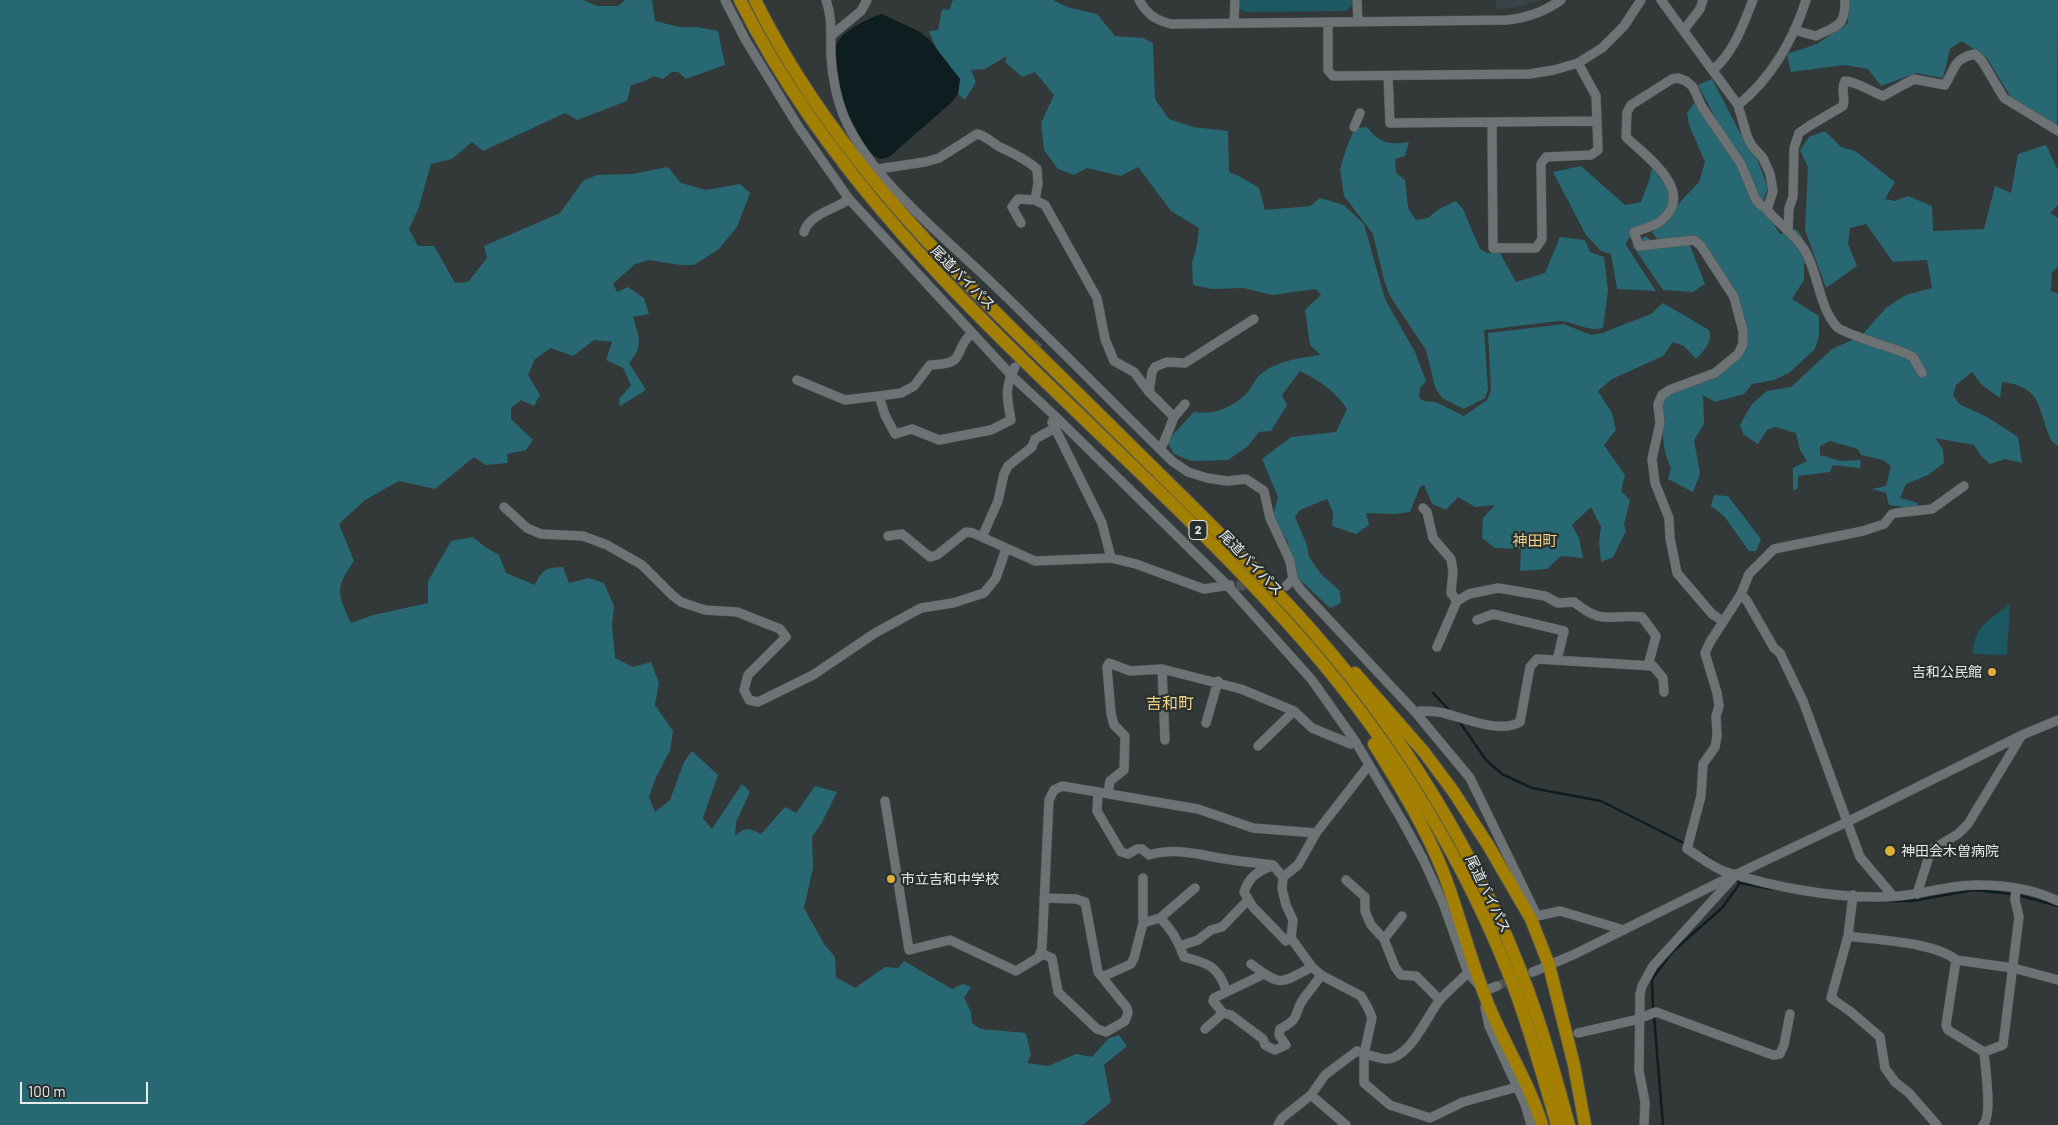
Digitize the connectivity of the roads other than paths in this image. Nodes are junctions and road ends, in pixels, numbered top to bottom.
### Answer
1 (725, 0) edge
2 (740, 0) edge
3 (755, 0) edge
4 (826, 0) edge
5 (867, 0) edge
6 (1139, 0) edge
7 (1235, 0) edge
8 (1357, 0) edge
9 (1561, 0) edge
10 (1641, 0) edge
11 (1662, 0) edge
12 (1703, 0) edge
13 (1753, 0) edge
14 (1806, 0) edge
15 (1845, 0) edge
16 (1328, 22) junction
17 (1358, 22) junction
18 (1234, 23) junction
19 (1684, 30) junction
20 (1794, 30) junction
21 (832, 35) junction
22 (1578, 64) junction
23 (1713, 70) junction
24 (1388, 76) junction
25 (1738, 105) junction
26 (1360, 113) dead end
27 (1597, 121) junction
28 (1492, 122) junction
29 (1354, 127) dead end
30 (2058, 130) edge
31 (878, 169) junction
32 (849, 199) junction
33 (1035, 200) junction
34 (1768, 207) junction
35 (1021, 223) dead end
36 (1788, 230) junction
37 (804, 232) dead end
38 (1254, 319) dead end
39 (972, 333) junction
40 (1013, 371) junction
41 (1922, 373) dead end
42 (797, 380) dead end
43 (1149, 392) junction
44 (879, 396) junction
45 (1185, 404) dead end
46 (1056, 417) junction
47 (1174, 417) junction
48 (1055, 428) junction
49 (1160, 449) junction
50 (1964, 486) dead end
51 (504, 507) dead end
52 (1424, 508) dead end
53 (888, 536) dead end
54 (982, 537) junction
55 (1006, 549) junction
56 (1110, 558) junction
57 (1293, 579) junction
58 (1231, 586) junction
59 (1286, 586) dead end
60 (1740, 594) junction
61 (1457, 601) junction
62 (1289, 605) junction
63 (1477, 620) dead end
64 (1722, 621) junction
65 (1437, 647) dead end
66 (1557, 660) junction
67 (1323, 664) junction
68 (1648, 666) junction
69 (1162, 668) junction
70 (1218, 682) junction
71 (1664, 692) dead end
72 (1294, 711) junction
73 (1416, 713) junction
74 (2058, 720) edge
75 (1423, 721) junction
76 (1206, 722) dead end
77 (1415, 727) dead end
78 (2022, 734) junction
79 (1165, 740) dead end
80 (1354, 742) junction
81 (1258, 746) dead end
82 (1370, 761) junction
83 (1098, 792) junction
84 (1108, 794) junction
85 (885, 801) dead end
86 (1847, 822) junction
87 (1316, 833) junction
88 (1274, 865) junction
89 (1736, 874) junction
90 (1283, 877) junction
91 (1143, 878) dead end
92 (1346, 880) dead end
93 (1723, 884) junction
94 (1195, 888) dead end
95 (2016, 888) junction
96 (1917, 894) junction
97 (1853, 895) junction
98 (1893, 896) junction
99 (1044, 898) junction
100 (1248, 900) junction
101 (2058, 901) edge
102 (1402, 916) dead end
103 (1534, 917) junction
104 (1160, 918) junction
105 (1143, 923) junction
106 (1624, 930) junction
107 (1848, 936) junction
108 (1291, 938) junction
109 (1384, 939) junction
110 (1180, 946) junction
111 (1040, 953) junction
112 (1956, 960) junction
113 (1252, 964) dead end
114 (1549, 965) junction
115 (1312, 967) junction
116 (2013, 968) junction
117 (1471, 970) junction
118 (1533, 972) tunnel mouth
119 (1264, 974) junction
120 (1321, 975) junction
121 (1102, 977) junction
122 (2058, 980) edge
123 (1497, 986) tunnel mouth
124 (1226, 990) junction
125 (1484, 991) junction
126 (1440, 1000) junction
127 (1223, 1013) junction
128 (1790, 1014) dead end
129 (1640, 1017) junction
130 (1205, 1029) dead end
131 (1578, 1033) dead end
132 (1984, 1052) junction
133 (1364, 1054) junction
134 (1518, 1087) junction
135 (1311, 1095) junction
136 (1278, 1125) edge
137 (1346, 1125) edge
138 (1530, 1125) edge
139 (1542, 1125) edge
140 (1557, 1125) edge
141 (1570, 1125) edge
142 (1586, 1125) edge
143 (1644, 1125) edge
144 (1937, 1125) edge
145 (1983, 1125) edge

1 - 32 street
2 - 67 highway, 尾道バイパス / 2
3 - 62 highway, 尾道バイパス / 2
4 - 21 street
5 - 21 street
6 - 18 street
7 - 18 street
8 - 17 street
9 - 17 street
10 - 22 street
11 - 19 street
12 - 19 street
13 - 23 street
14 - 20 street
15 - 20 street
16 - 17 street
16 - 18 street
16 - 24 street
19 - 23 street
20 - 25 street
21 - 31 street
22 - 24 street
22 - 27 street
23 - 25 street
24 - 28 street
25 - 34 street
26 - 29 street
27 - 28 street
27 - 28 street
30 - 36 street
31 - 33 street
31 - 49 street
32 - 37 street
32 - 39 street
33 - 35 street
33 - 43 street
34 - 36 street
34 - 64 street
36 - 41 street
38 - 43 street
39 - 40 street
39 - 44 street
40 - 44 street
40 - 46 street
42 - 44 street
43 - 47 street
45 - 47 street
46 - 48 street
46 - 58 street
47 - 49 street
48 - 54 street
48 - 56 street
49 - 57 street
50 - 60 street
51 - 55 street
52 - 61 street
53 - 54 street
54 - 55 street
55 - 56 street
56 - 58 street
57 - 59 street
57 - 73 street
58 - 80 street
60 - 64 street
60 - 86 street
61 - 65 street
61 - 68 street
62 - 103 highway
62 - 141 highway, 尾道バイパス / 2
63 - 66 street
64 - 89 street
66 - 68 street
66 - 73 street
67 - 117 highway
67 - 140 highway, 尾道バイパス / 2
68 - 71 street
69 - 70 street
69 - 79 street
69 - 84 street
70 - 72 street
70 - 76 street
72 - 80 street
72 - 81 street
73 - 75 street
74 - 78 street
75 - 77 street
75 - 103 street
78 - 86 street
78 - 96 street
80 - 82 street
82 - 87 street
82 - 117 street
83 - 84 street
83 - 88 street
83 - 99 street
84 - 87 street
85 - 111 street
86 - 89 street
86 - 98 street
87 - 90 street
88 - 90 street
88 - 100 street
89 - 93 street
89 - 97 street
90 - 108 street
91 - 105 street
92 - 109 street
93 - 106 street
93 - 129 street
94 - 104 street
95 - 96 street
95 - 101 street
95 - 116 street
96 - 98 street
97 - 98 street
97 - 107 street
99 - 111 street
99 - 121 street
100 - 108 street
100 - 110 street
102 - 109 street
103 - 106 street
103 - 114 highway
104 - 105 street
104 - 110 street
105 - 121 street
106 - 114 street
107 - 112 street
107 - 144 street
108 - 115 street
109 - 126 street
110 - 124 street
111 - 121 street
112 - 116 street
112 - 132 street
113 - 119 street
114 - 118 street
114 - 142 highway
115 - 119 street
115 - 120 street
116 - 122 street
116 - 132 street
117 - 125 highway
117 - 126 street
119 - 124 street
120 - 127 street
120 - 133 street
123 - 125 street
124 - 127 street
125 - 134 street
125 - 139 highway
126 - 133 street
127 - 130 street
128 - 129 street
129 - 131 street
129 - 143 street
132 - 145 street
133 - 134 street
133 - 135 street
134 - 138 street
135 - 136 street
135 - 137 street

